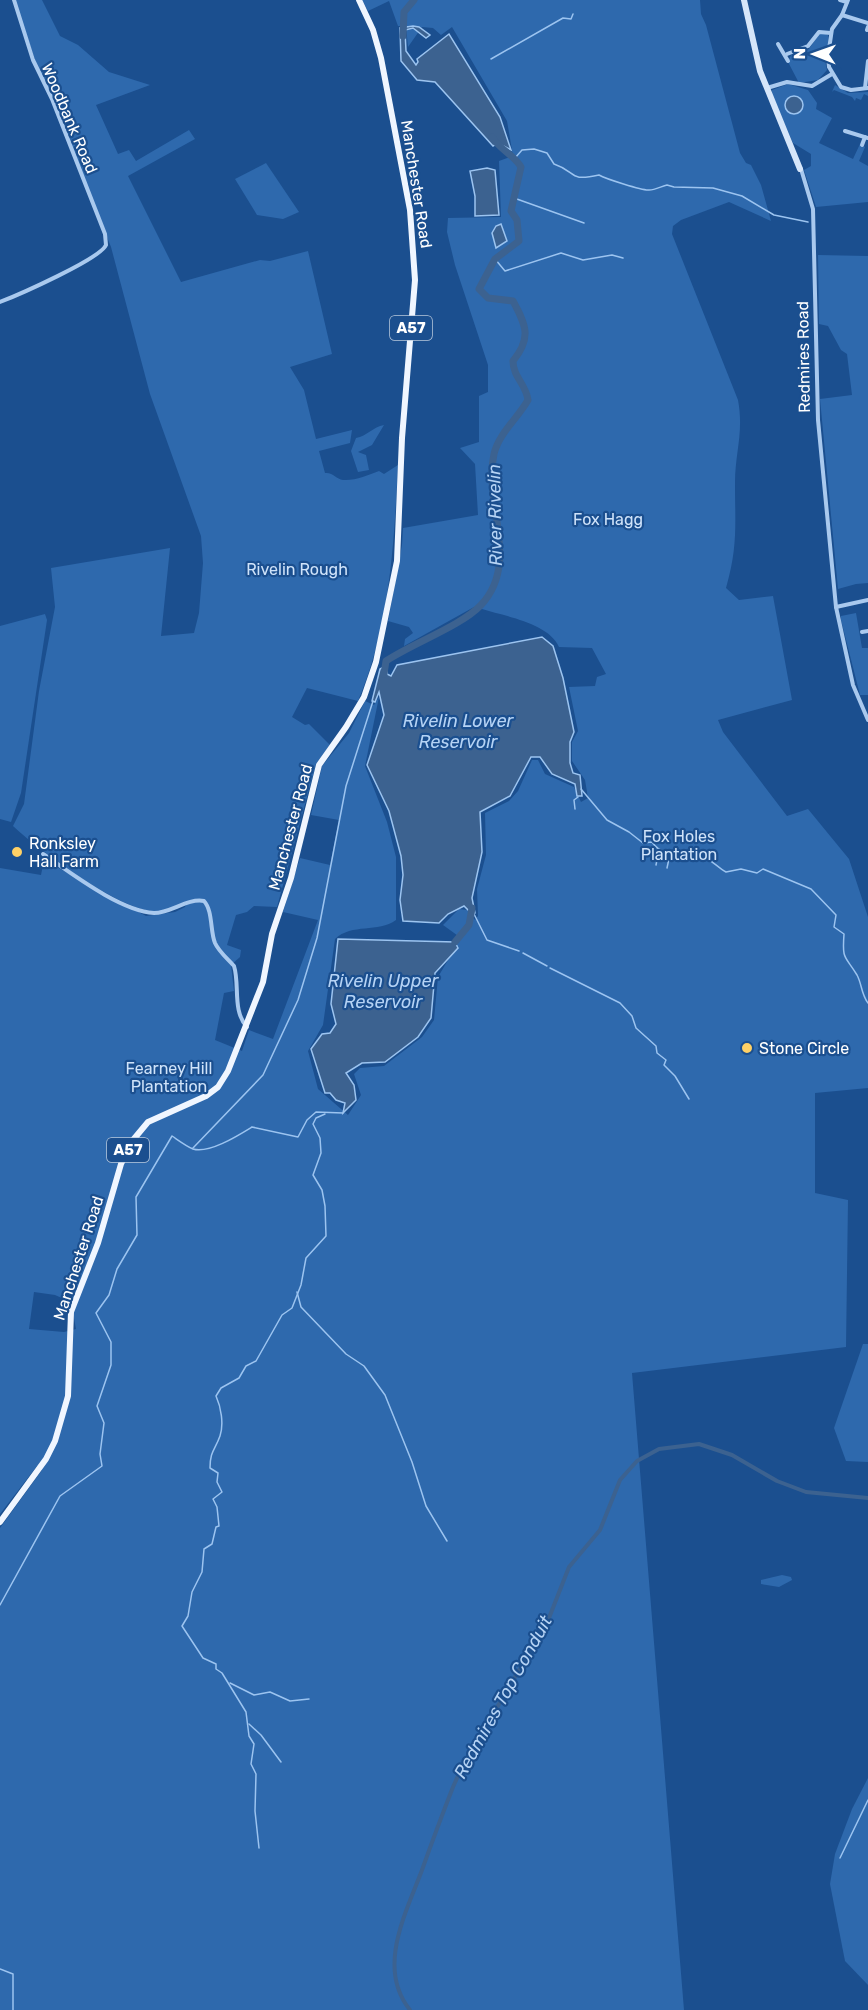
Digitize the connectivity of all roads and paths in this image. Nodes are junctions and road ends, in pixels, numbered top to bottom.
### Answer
1 (14, 0) edge
2 (359, 0) edge
3 (744, 0) edge
4 (840, 0) edge
5 (848, 1) edge
6 (842, 15) junction
7 (868, 27) edge
8 (831, 33) junction
9 (778, 44) dead end
10 (787, 54) junction
11 (789, 61) dead end
12 (868, 61) edge
13 (832, 74) junction
14 (766, 88) junction
15 (867, 88) edge
16 (845, 130) dead end
17 (867, 138) edge
18 (862, 145) dead end
19 (801, 169) joint
20 (0, 302) edge
21 (868, 600) edge
22 (836, 607) junction
23 (868, 631) edge
24 (862, 632) dead end
25 (868, 720) edge
26 (43, 854) dead end
27 (247, 1027) junction
28 (0, 1522) edge

1 - 20 street, Woodbank Road
2 - 27 main road, Manchester Road / A57
3 - 14 street, Redmires Road
4 - 5 street
5 - 6 street
6 - 7 street
6 - 8 street
8 - 10 street
8 - 13 street
9 - 10 street
10 - 11 street
12 - 15 street
13 - 14 street
13 - 15 street
14 - 19 street, Redmires Road
16 - 17 street
17 - 18 street
19 - 22 street, Redmires Road
21 - 22 street
22 - 25 street, Redmires Road
23 - 24 street
26 - 27 street
27 - 28 main road, Manchester Road / A57

